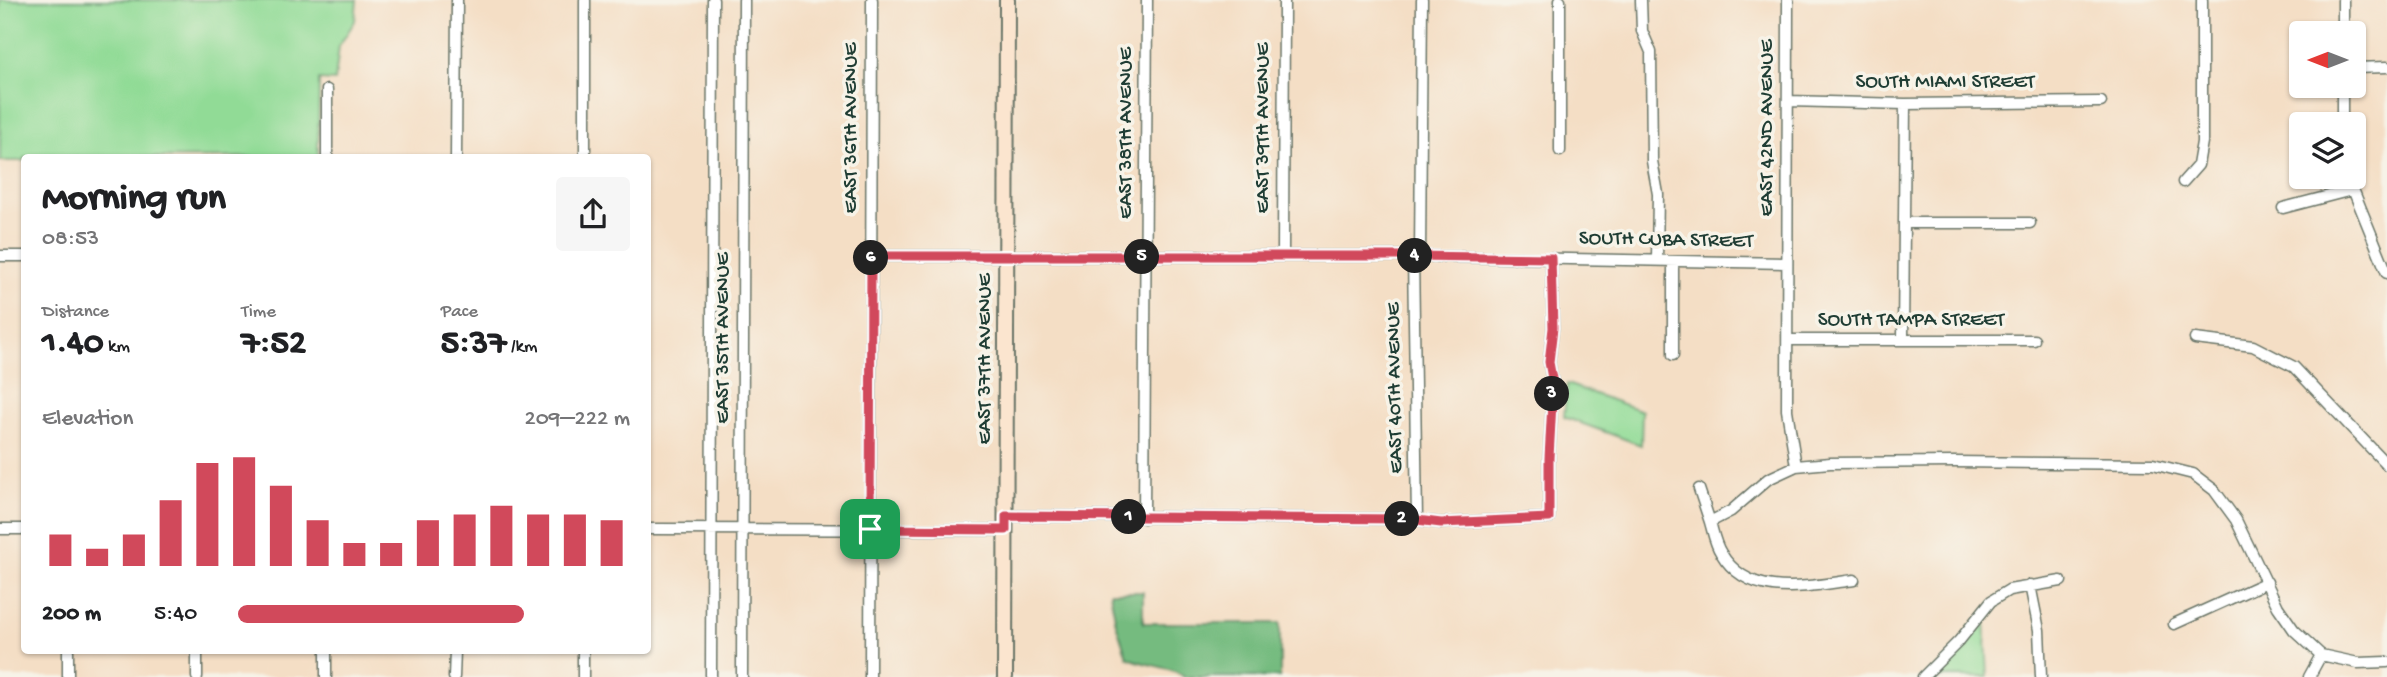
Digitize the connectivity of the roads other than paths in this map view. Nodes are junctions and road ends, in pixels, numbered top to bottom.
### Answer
1 (457, 0) edge
2 (585, 0) edge
3 (713, 0) edge
4 (744, 0) edge
5 (872, 0) edge
6 (1007, 0) edge
7 (1147, 0) edge
8 (1284, 0) edge
9 (1422, 0) edge
10 (1560, 0) edge
11 (1641, 0) edge
12 (1788, 0) edge
13 (2202, 0) edge
14 (2343, 0) edge
15 (2343, 21) edge
16 (2366, 68) edge
17 (2387, 68) edge
18 (327, 89) dead end
19 (1788, 101) junction
20 (2101, 102) dead end
21 (1905, 104) junction
22 (1559, 151) dead end
23 (327, 154) edge
24 (456, 154) edge
25 (584, 154) edge
26 (2183, 182) dead end
27 (2352, 190) joint
28 (2283, 208) dead end
29 (1905, 223) junction
30 (2030, 223) dead end
31 (0, 256) edge
32 (21, 256) edge
33 (871, 256) junction
34 (1008, 256) junction
35 (1283, 256) junction
36 (1416, 256) junction
37 (1145, 257) junction
38 (1551, 258) junction
39 (1657, 260) junction
40 (1674, 262) junction
41 (1787, 263) junction
42 (2387, 273) edge
43 (2195, 339) dead end
44 (1788, 340) junction
45 (1903, 340) junction
46 (2034, 340) dead end
47 (1674, 355) dead end
48 (2387, 465) edge
49 (1796, 466) junction
50 (1699, 489) dead end
51 (1143, 518) junction
52 (1417, 520) junction
53 (1710, 522) junction
54 (1006, 523) junction
55 (0, 529) edge
56 (21, 529) edge
57 (651, 529) edge
58 (712, 529) junction
59 (743, 529) junction
60 (870, 529) junction
61 (1854, 580) dead end
62 (2061, 581) dead end
63 (2267, 582) junction
64 (2030, 585) junction
65 (2174, 624) dead end
66 (68, 654) edge
67 (197, 654) edge
68 (326, 654) edge
69 (455, 654) edge
70 (583, 654) edge
71 (2321, 655) junction
72 (2387, 662) edge
73 (68, 677) edge
74 (197, 677) edge
75 (326, 677) edge
76 (454, 677) edge
77 (583, 677) edge
78 (711, 677) edge
79 (742, 677) edge
80 (870, 677) edge
81 (1005, 677) edge
82 (1923, 677) edge
83 (2041, 677) edge
84 (2309, 677) edge

1 - 24 street
2 - 25 street
3 - 58 street, EAST 35TH AVENUE
4 - 59 street, EAST 35TH AVENUE
5 - 33 street, EAST 36TH AVENUE
6 - 34 street, EAST 37TH AVENUE
7 - 37 street, EAST 38TH AVENUE
8 - 35 street, EAST 39TH AVENUE
9 - 36 street, EAST 40TH AVENUE
10 - 22 street
11 - 39 street
12 - 19 street, EAST 42ND AVENUE
13 - 26 street
14 - 15 street
16 - 17 street
18 - 23 street
19 - 21 street, SOUTH MIAMI STREET
19 - 41 street, EAST 42ND AVENUE
20 - 21 street, SOUTH MIAMI STREET
21 - 29 street
27 - 28 street
27 - 42 street
29 - 30 street
29 - 45 street
31 - 32 street
33 - 34 street, SOUTH CUBA STREET
33 - 60 street, EAST 36TH AVENUE
34 - 37 street, SOUTH CUBA STREET
34 - 54 street, EAST 37TH AVENUE
35 - 36 street, SOUTH CUBA STREET
35 - 37 street, SOUTH CUBA STREET
36 - 38 street, SOUTH CUBA STREET
36 - 52 street, EAST 40TH AVENUE
37 - 51 street, EAST 38TH AVENUE
38 - 39 street, SOUTH CUBA STREET
38 - 52 street
39 - 40 street, SOUTH CUBA STREET
40 - 41 street, SOUTH CUBA STREET
40 - 47 street
41 - 44 street, EAST 42ND AVENUE
43 - 48 street
44 - 45 street, SOUTH TAMPA STREET
44 - 49 street, EAST 42ND AVENUE
45 - 46 street, SOUTH TAMPA STREET
49 - 53 street
49 - 63 street
50 - 53 street
51 - 52 street
51 - 54 street
53 - 61 street
54 - 60 street
54 - 81 street, EAST 37TH AVENUE
55 - 56 street
57 - 58 street
58 - 59 street
58 - 78 street, EAST 35TH AVENUE
59 - 60 street
59 - 79 street, EAST 35TH AVENUE
60 - 80 street, EAST 36TH AVENUE
62 - 64 street
63 - 65 street
63 - 71 street
64 - 82 street
64 - 83 street
66 - 73 street
67 - 74 street
68 - 75 street
69 - 76 street
70 - 77 street
71 - 72 street
71 - 84 street

